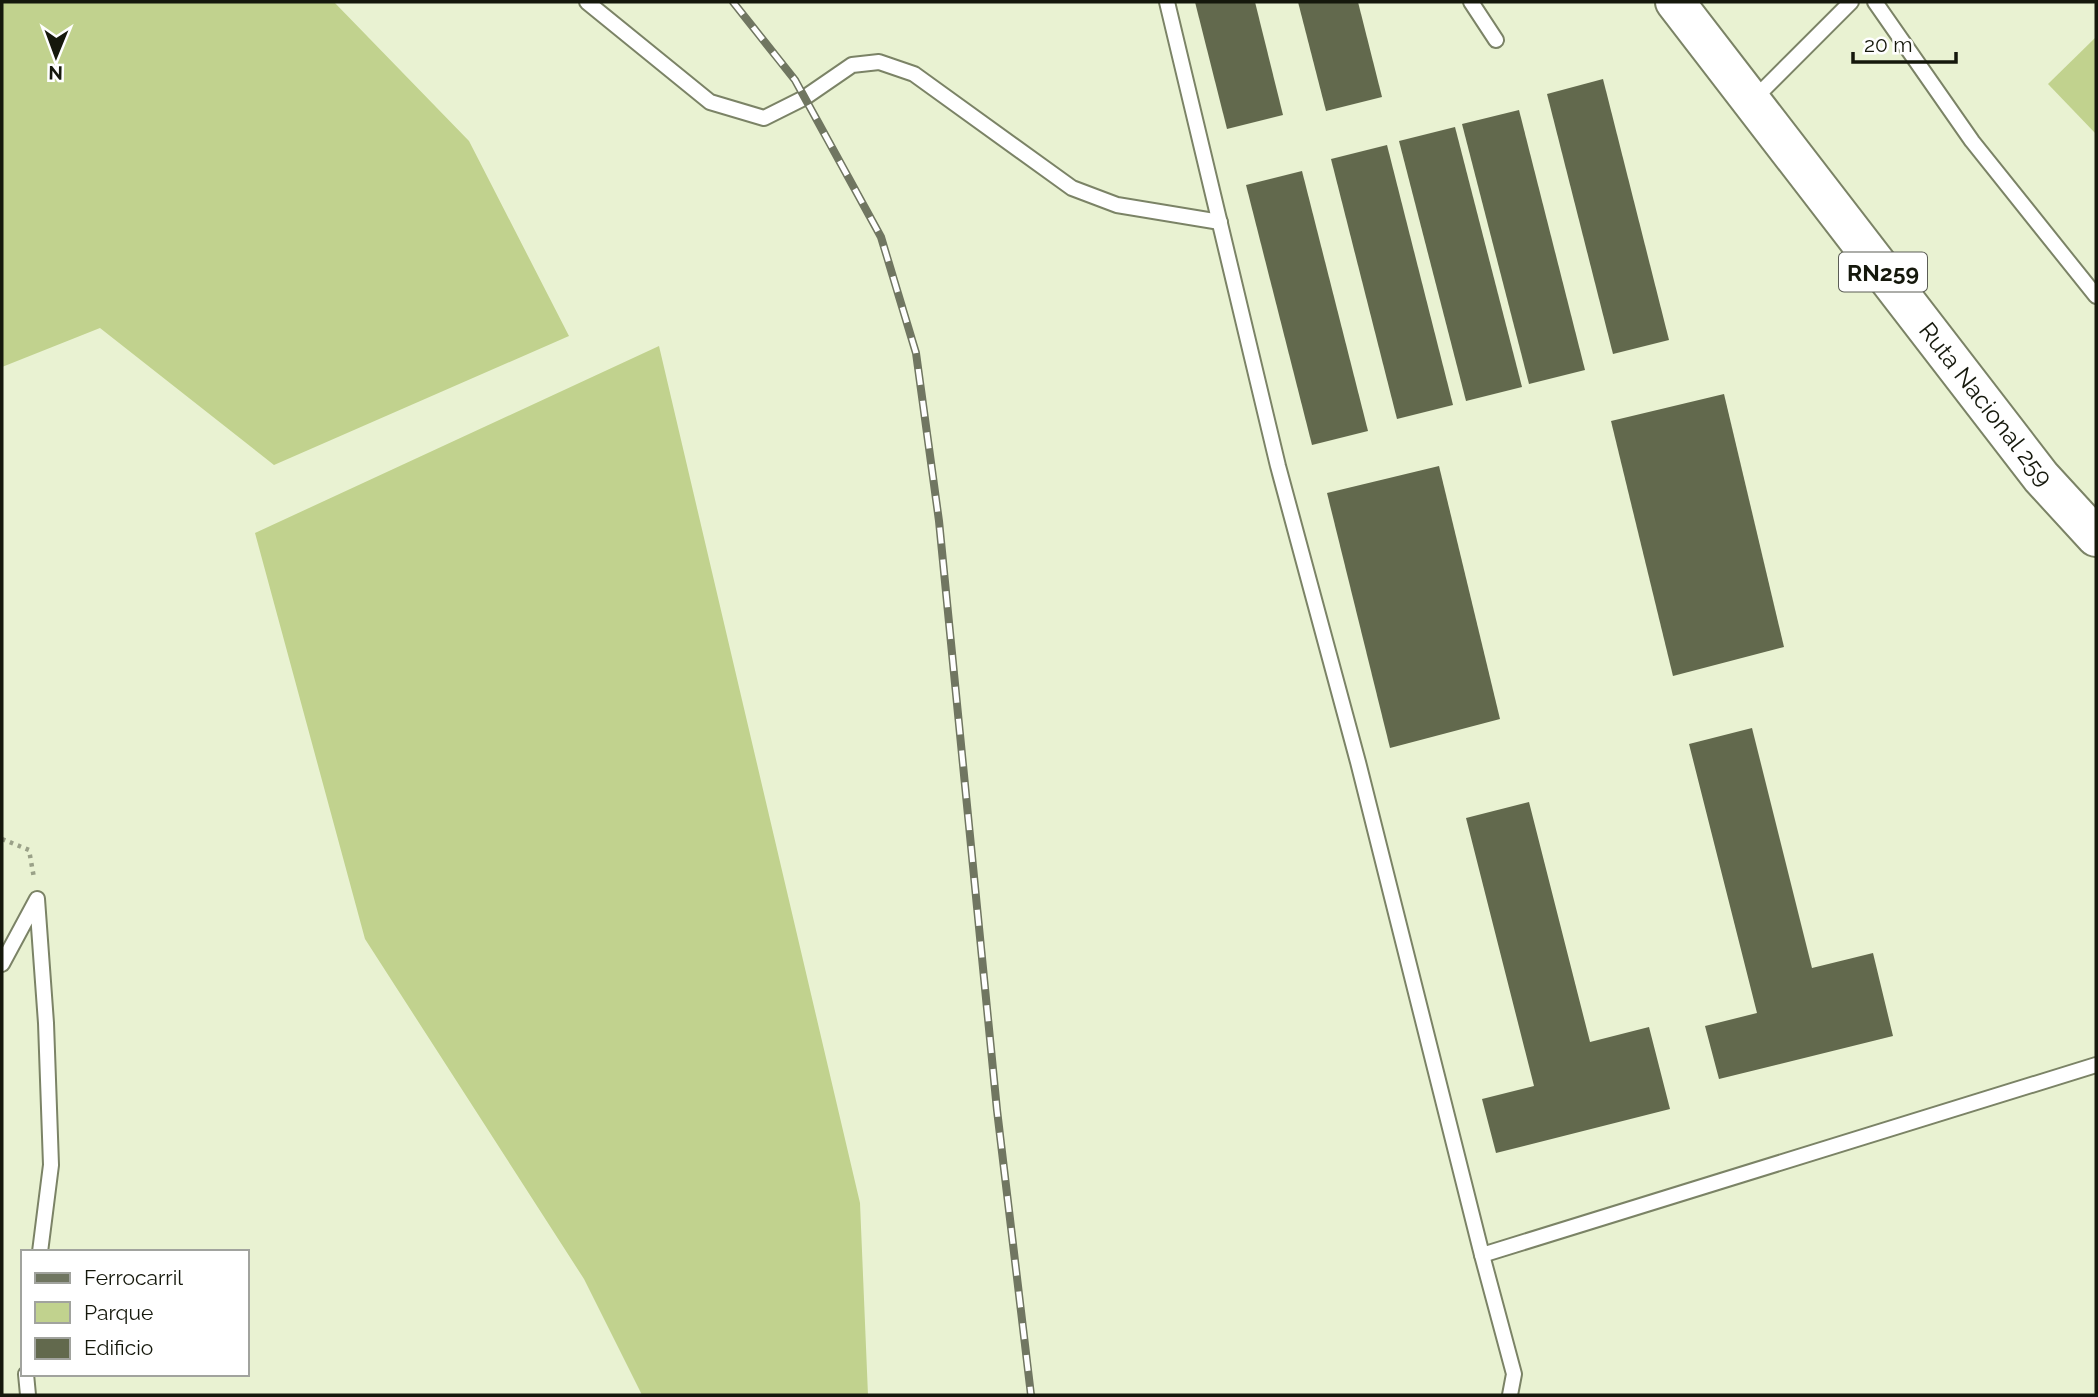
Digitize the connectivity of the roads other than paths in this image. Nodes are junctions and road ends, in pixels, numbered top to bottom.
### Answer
1 (587, 2) edge
2 (1167, 2) edge
3 (1471, 2) edge
4 (1675, 2) edge
5 (1851, 2) edge
6 (1875, 2) edge
7 (1496, 40) dead end
8 (1752, 101) junction
9 (1220, 222) junction
10 (2096, 296) edge
11 (2096, 537) edge
12 (2, 964) edge
13 (2096, 1065) edge
14 (40, 1250) edge
15 (1482, 1255) junction
16 (26, 1376) edge
17 (28, 1395) edge
18 (1510, 1395) edge

1 - 9 lane
2 - 9 lane
3 - 7 lane
4 - 8 highway, Ruta Nacional 259 / RN259
5 - 8 lane
6 - 10 lane
8 - 11 highway, Ruta Nacional 259 / RN259
9 - 15 lane
12 - 14 lane
13 - 15 lane
15 - 18 lane
16 - 17 lane

